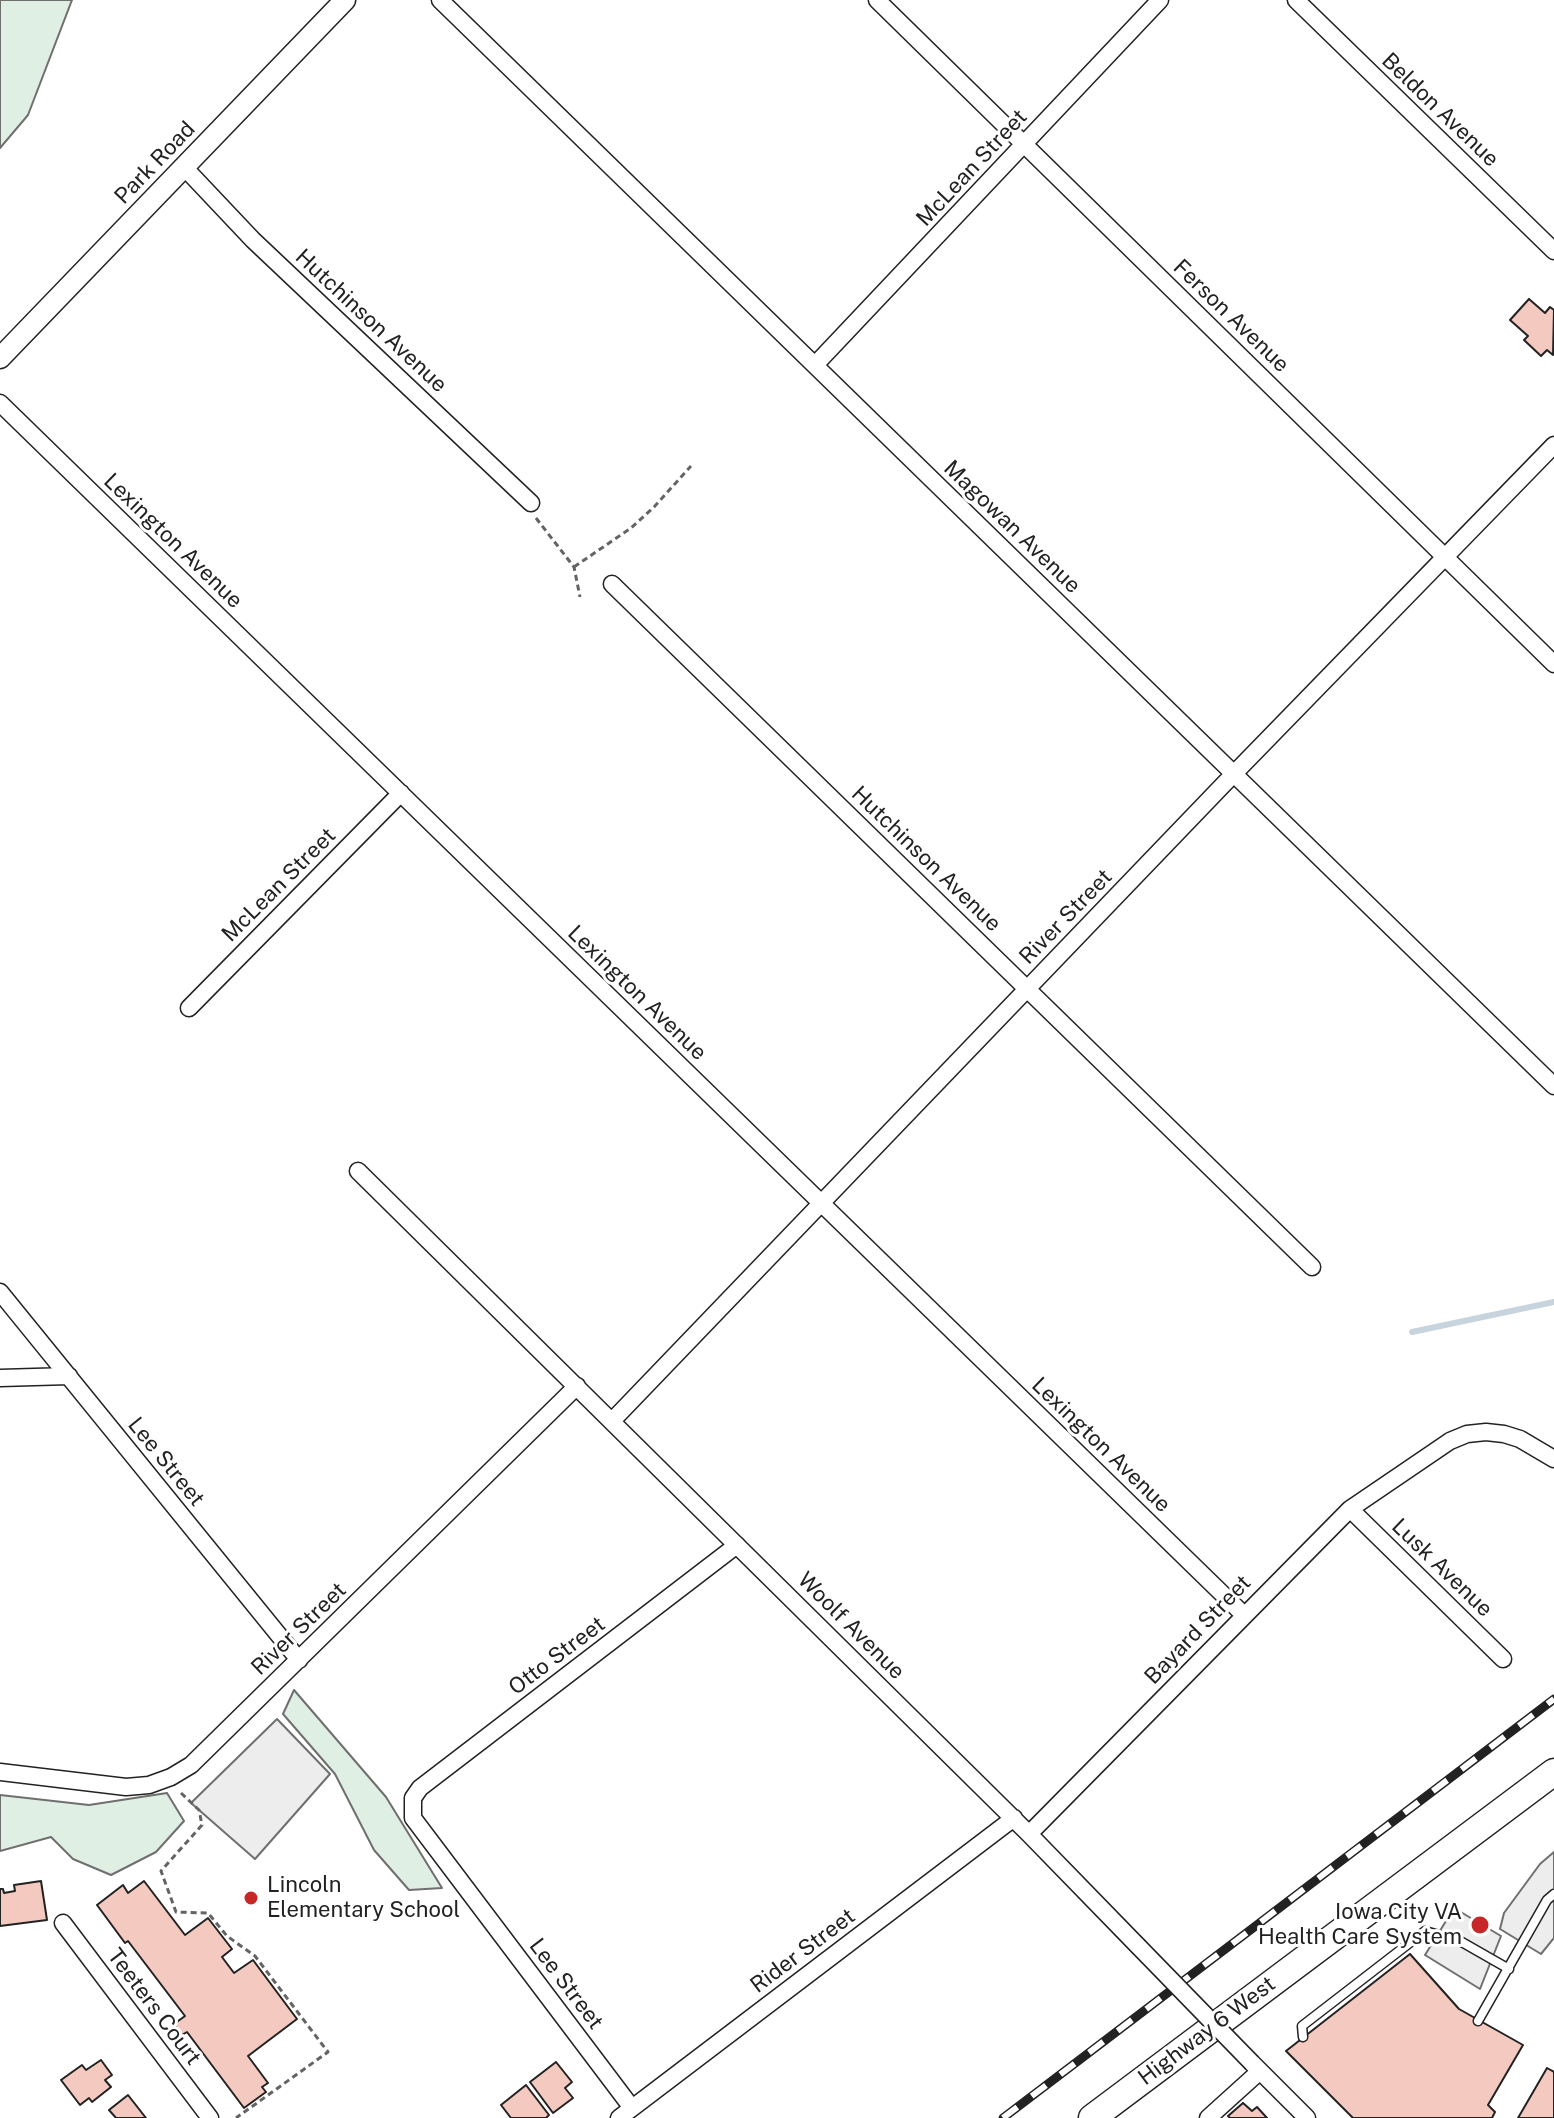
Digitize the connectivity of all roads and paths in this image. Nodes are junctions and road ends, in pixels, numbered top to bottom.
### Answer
1 (345, 0) edge
2 (440, 0) edge
3 (877, 0) edge
4 (1160, 0) edge
5 (1296, 0) edge
6 (1024, 144) junction
7 (184, 167) junction
8 (1554, 251) edge
9 (0, 358) edge
10 (815, 365) junction
11 (0, 403) edge
12 (1554, 445) edge
13 (691, 466) dead end
14 (531, 503) dead end
15 (539, 522) dead end
16 (1445, 557) junction
17 (574, 567) junction
18 (612, 584) dead end
19 (580, 597) dead end
20 (1554, 664) edge
21 (1234, 774) junction
22 (401, 793) junction
23 (1027, 988) junction
24 (189, 1008) dead end
25 (1554, 1086) edge
26 (358, 1171) dead end
27 (821, 1203) junction
28 (1312, 1267) dead end
29 (0, 1292) edge
30 (69, 1376) junction
31 (0, 1378) edge
32 (577, 1386) junction
33 (612, 1421) junction
34 (1554, 1459) edge
35 (1350, 1509) junction
36 (737, 1545) junction
37 (1243, 1614) junction
38 (1503, 1659) dead end
39 (299, 1660) junction
40 (0, 1772) edge
41 (1554, 1772) edge
42 (181, 1793) dead end
43 (412, 1808) joint
44 (1014, 1818) junction
45 (1029, 1834) junction
46 (1554, 1894) edge
47 (63, 1923) dead end
48 (1509, 1969) junction
49 (1478, 2021) dead end
50 (1303, 2037) dead end
51 (1256, 2067) junction
52 (626, 2113) edge
53 (210, 2118) edge
54 (236, 2118) edge
55 (1092, 2118) edge
56 (1208, 2118) edge
57 (1307, 2118) edge

1 - 7 street, Park Road
2 - 10 street, Magowan Avenue
3 - 6 street, Ferson Avenue
4 - 6 street, McLean Street
5 - 8 street, Beldon Avenue
6 - 10 street, McLean Street
6 - 16 street, Ferson Avenue
7 - 9 street, Park Road
7 - 14 street, Hutchinson Avenue
10 - 21 street, Magowan Avenue
11 - 22 street, Lexington Avenue
12 - 16 street, River Street
13 - 17 path
15 - 17 path
16 - 20 street, Ferson Avenue
16 - 21 street, River Street
17 - 19 path
18 - 23 street, Hutchinson Avenue
21 - 23 street, River Street
21 - 25 street, Magowan Avenue
22 - 24 street, McLean Street
22 - 27 street, Lexington Avenue
23 - 27 street, River Street
23 - 28 street, Hutchinson Avenue
26 - 32 street, Woolf Avenue
27 - 33 street, River Street
27 - 37 street, Lexington Avenue
29 - 30 street, Lee Street
30 - 31 street
30 - 39 street, Lee Street
32 - 33 street, Woolf Avenue
32 - 39 street, River Street
33 - 36 street, Woolf Avenue
34 - 35 street, Bayard Street
35 - 37 street, Bayard Street
35 - 38 street, Lusk Avenue
36 - 43 street, Otto Street
36 - 44 street, Woolf Avenue
37 - 45 street, Bayard Street
39 - 40 street, River Street
41 - 55 main road, Highway 6 West
42 - 54 path
43 - 52 street, Lee Street
44 - 45 street, Woolf Avenue
44 - 52 street, Rider Street
45 - 51 street, Woolf Avenue, bridge
46 - 48 lane
47 - 53 street, Teeters Court
48 - 49 lane
48 - 50 lane
51 - 56 street
51 - 57 street, Woolf Avenue

